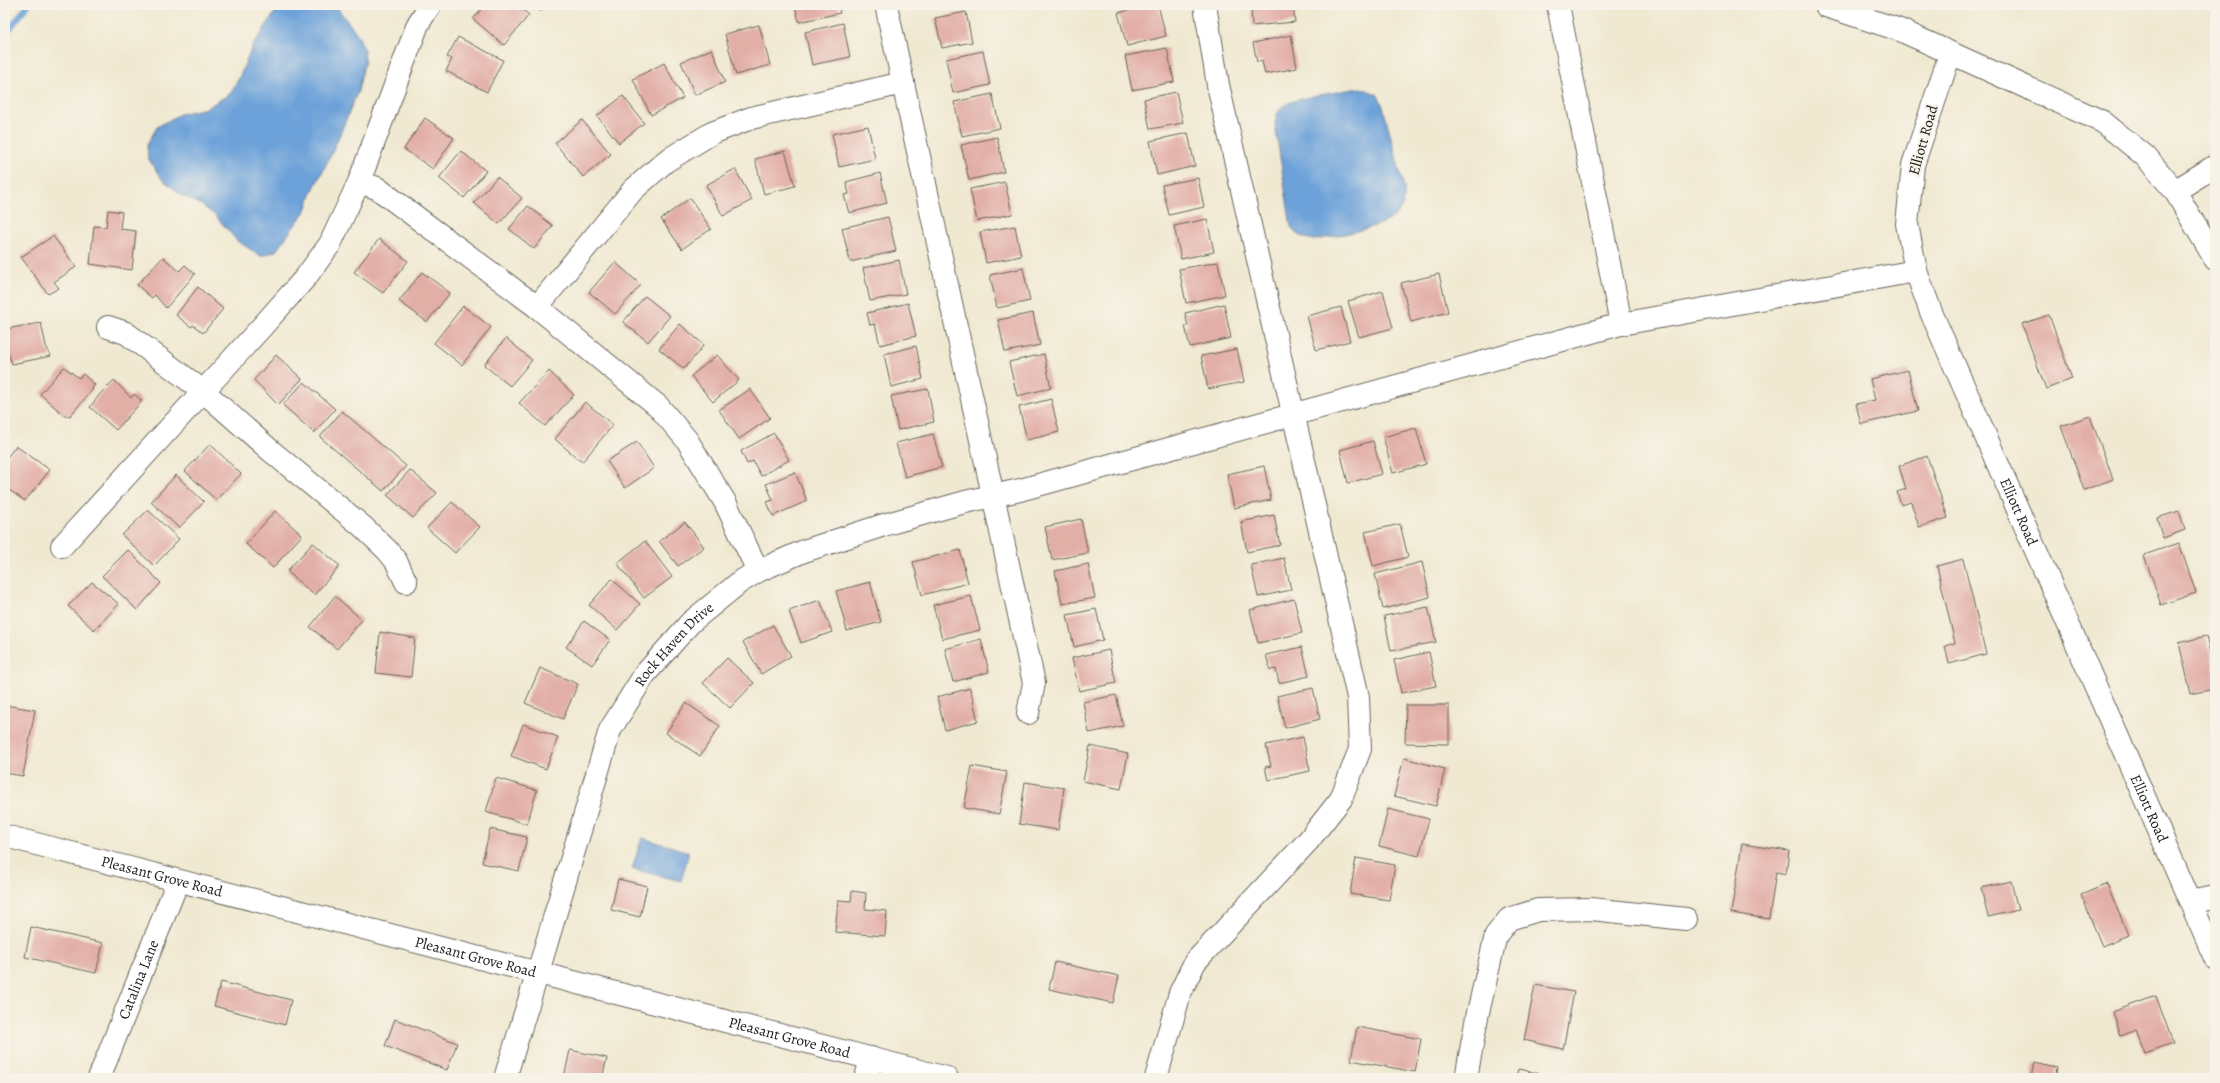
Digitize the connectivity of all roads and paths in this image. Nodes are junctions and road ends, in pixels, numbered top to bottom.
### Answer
1 (430, 5) edge
2 (886, 5) edge
3 (1205, 5) edge
4 (1558, 5) edge
5 (1826, 6) dead end
6 (1950, 54) junction
7 (903, 83) junction
8 (2215, 166) edge
9 (359, 182) junction
10 (2175, 191) junction
11 (2215, 259) edge
12 (1916, 270) junction
13 (536, 307) junction
14 (1621, 324) junction
15 (108, 327) dead end
16 (203, 390) junction
17 (1294, 413) junction
18 (994, 496) junction
19 (62, 546) dead end
20 (758, 571) junction
21 (406, 582) dead end
22 (1028, 713) dead end
23 (5, 836) edge
24 (178, 881) junction
25 (2215, 897) edge
26 (2191, 902) junction
27 (1686, 919) dead end
28 (2215, 958) edge
29 (538, 972) junction
30 (869, 1068) edge
31 (99, 1078) edge
32 (504, 1078) edge
33 (947, 1078) edge
34 (1156, 1078) edge
35 (1466, 1078) edge

1 - 9 street
2 - 7 street
3 - 17 street
4 - 14 street
5 - 6 street
6 - 10 street
6 - 12 street, Elliott Road
7 - 13 street
7 - 18 street
8 - 10 street
9 - 13 street
9 - 16 street
10 - 11 street
12 - 14 street, Rock Haven Drive
12 - 26 street, Elliott Road
13 - 20 street
14 - 17 street, Rock Haven Drive
15 - 16 street
16 - 19 street
16 - 21 street
17 - 18 street, Rock Haven Drive
17 - 34 street
18 - 20 street, Rock Haven Drive
18 - 22 street
20 - 29 street, Rock Haven Drive
23 - 24 street, Pleasant Grove Road
24 - 29 street, Pleasant Grove Road
24 - 31 street, Catalina Lane
25 - 26 street
26 - 28 street, Elliott Road
27 - 35 street
29 - 30 street, Pleasant Grove Road
29 - 32 street, Rock Haven Drive
30 - 33 street, Pleasant Grove Road

